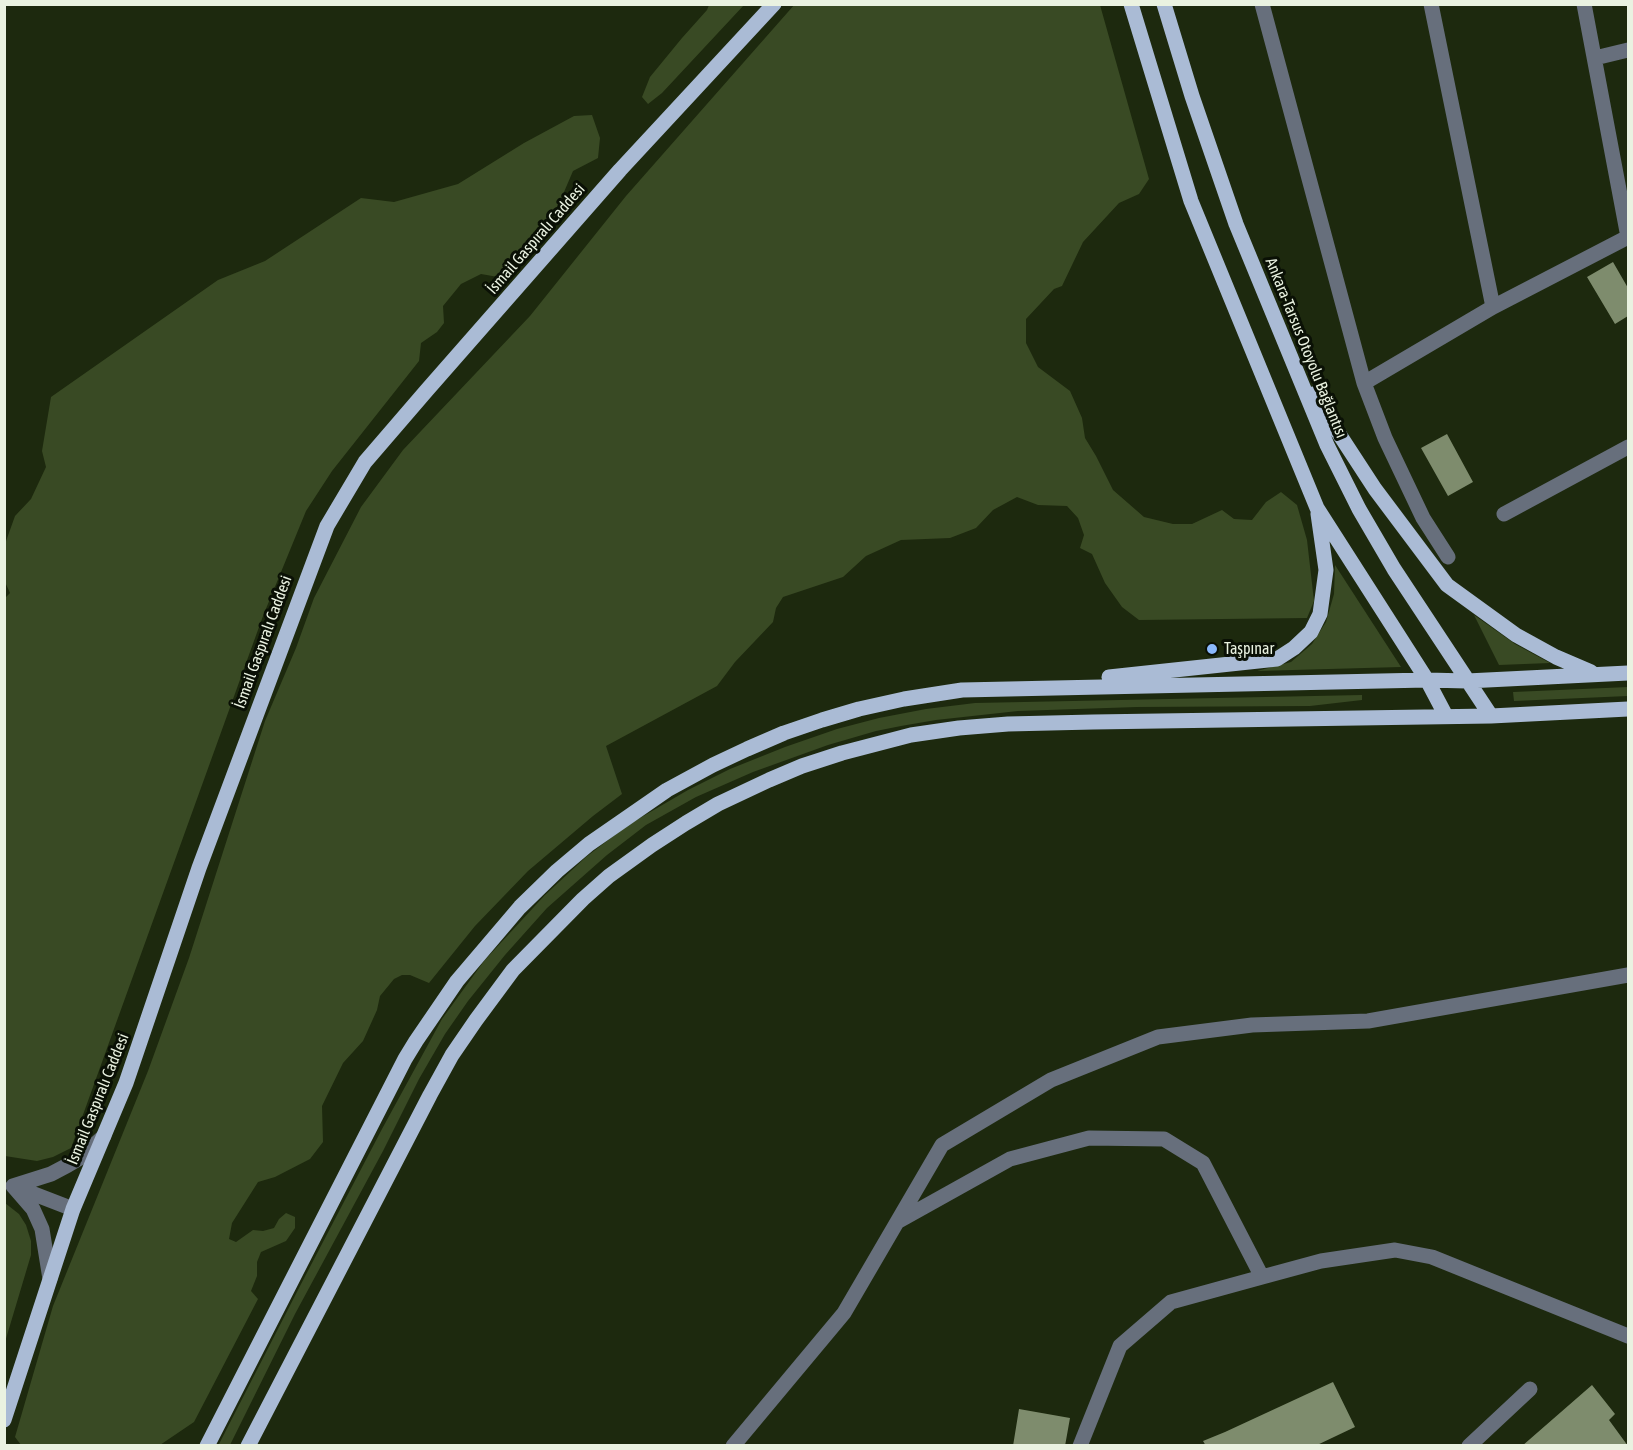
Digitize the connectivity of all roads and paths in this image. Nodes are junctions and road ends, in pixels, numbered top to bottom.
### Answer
1 (774, 4) edge
2 (1131, 4) edge
3 (1164, 4) edge
4 (1262, 4) edge
5 (1431, 4) edge
6 (1584, 4) edge
7 (1629, 50) edge
8 (1595, 58) junction
9 (1628, 237) edge
10 (1493, 307) junction
11 (1293, 363) junction
12 (1364, 383) junction
13 (1629, 447) edge
14 (1317, 508) junction
15 (1504, 514) dead end
16 (1448, 557) dead end
17 (1629, 673) edge
18 (1596, 674) junction
19 (1427, 680) junction
20 (1467, 681) junction
21 (1004, 688) junction
22 (1629, 709) edge
23 (1446, 716) junction
24 (1491, 717) junction
25 (1629, 975) edge
26 (104, 1136) junction
27 (9, 1184) edge
28 (73, 1209) junction
29 (897, 1222) junction
30 (1262, 1277) junction
31 (50, 1279) junction
32 (1629, 1336) edge
33 (1530, 1389) dead end
34 (4, 1420) edge
35 (207, 1446) edge
36 (248, 1446) edge
37 (733, 1446) edge
38 (1080, 1446) edge
39 (1469, 1446) edge

1 - 26 main road, İsmail Gaspıralı Caddesi
2 - 14 main road
3 - 11 main road, Ankara-Tarsus Otoyolu Bağlantısı
4 - 12 street
5 - 10 street
6 - 8 street
7 - 8 street
8 - 9 street
9 - 10 street
10 - 12 street
11 - 18 main road
11 - 20 main road, Ankara-Tarsus Otoyolu Bağlantısı
12 - 16 street
13 - 15 street
14 - 19 main road
14 - 21 main road
17 - 18 main road
18 - 20 main road
19 - 20 main road
19 - 21 main road
19 - 23 main road
20 - 24 main road, Ankara-Tarsus Otoyolu Bağlantısı
21 - 35 main road
22 - 24 main road
23 - 24 main road
23 - 36 main road
25 - 29 street
26 - 27 street
26 - 28 main road, İsmail Gaspıralı Caddesi
27 - 28 street
27 - 31 street
28 - 31 main road, İsmail Gaspıralı Caddesi
29 - 30 street
29 - 37 street
30 - 32 street
30 - 38 street
31 - 34 main road, İsmail Gaspıralı Caddesi
33 - 39 street

